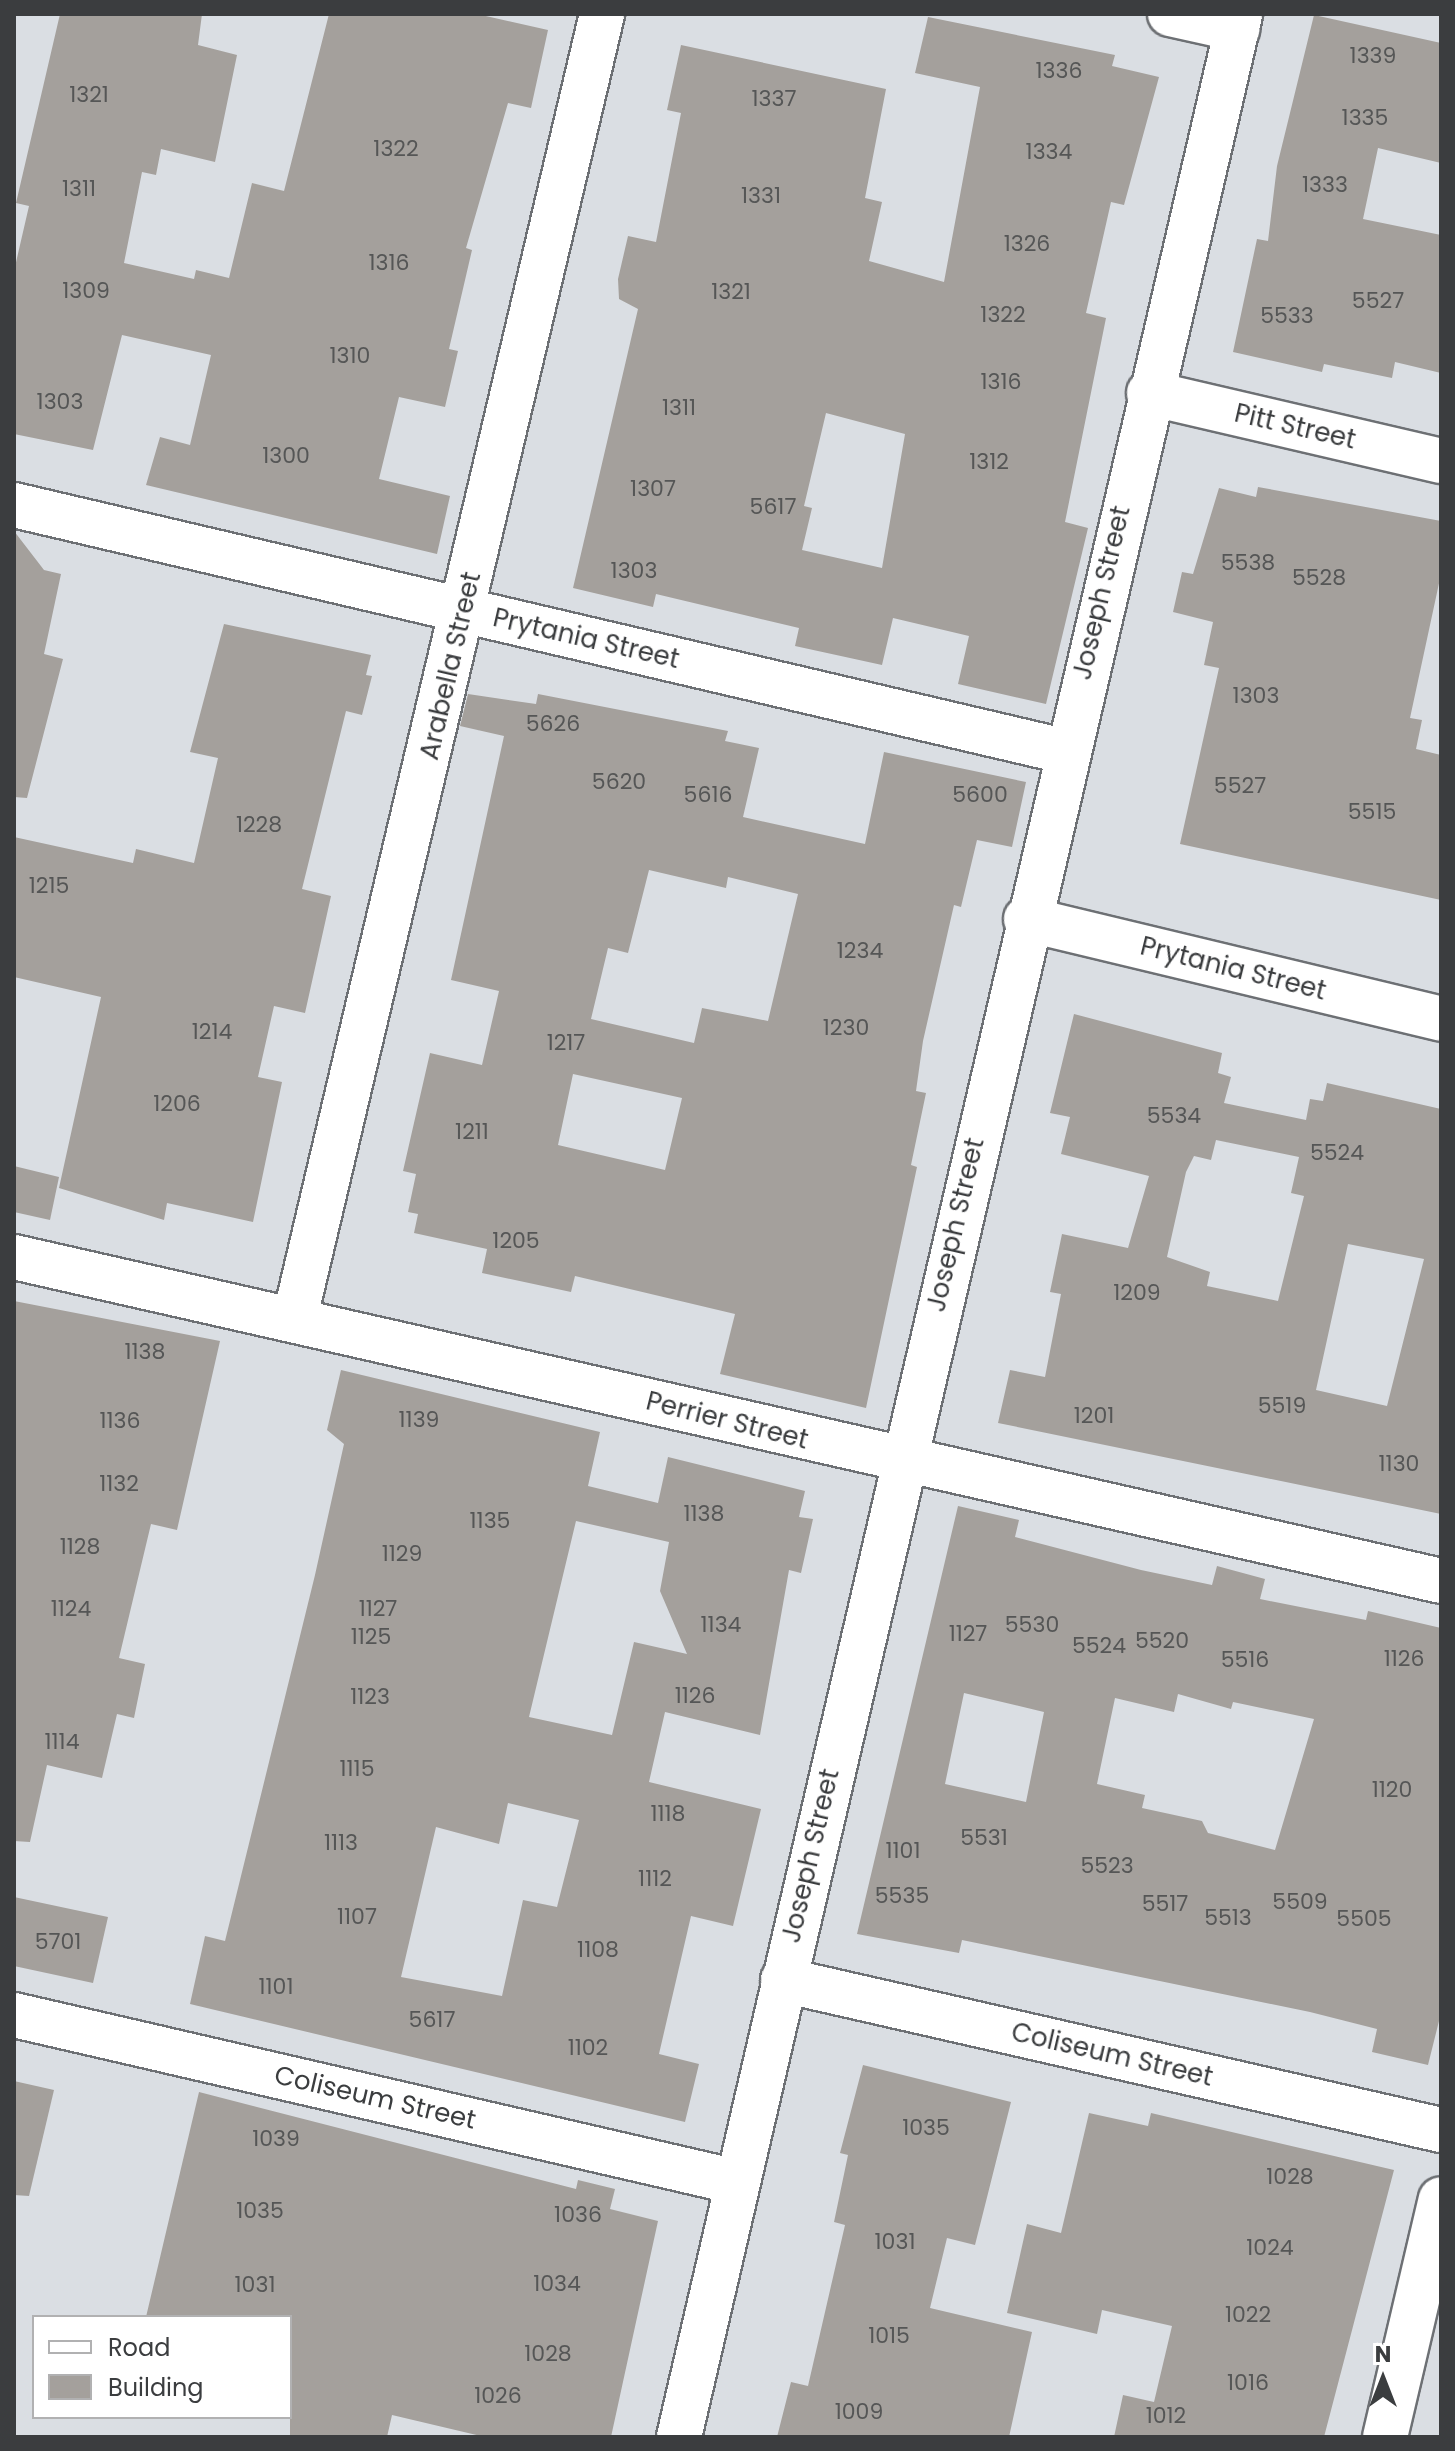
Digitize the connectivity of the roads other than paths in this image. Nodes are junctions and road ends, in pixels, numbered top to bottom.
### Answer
1 (602, 14) edge
2 (1170, 14) edge
3 (1238, 21) edge
4 (1149, 393) junction
5 (1441, 461) edge
6 (14, 505) edge
7 (464, 611) junction
8 (1064, 751) junction
9 (1026, 919) junction
10 (1441, 1019) edge
11 (14, 1257) edge
12 (295, 1317) junction
13 (901, 1463) junction
14 (1441, 1581) edge
15 (783, 1980) junction
16 (14, 2015) edge
17 (1441, 2130) edge
18 (737, 2182) junction
19 (1441, 2199) edge
20 (679, 2437) edge
21 (1385, 2437) edge

1 - 7 street, Arabella Street
2 - 3 street
3 - 4 street, Joseph Street
4 - 5 street, Pitt Street
4 - 8 street, Joseph Street
6 - 7 street, Prytania Street
7 - 8 street, Prytania Street
7 - 12 street, Arabella Street
8 - 9 street, Joseph Street
9 - 10 street, Prytania Street
9 - 13 street, Joseph Street
11 - 12 street, Perrier Street
12 - 13 street, Perrier Street
13 - 14 street, Perrier Street
13 - 15 street, Joseph Street
15 - 17 street, Coliseum Street
15 - 18 street, Joseph Street
16 - 18 street, Coliseum Street
18 - 20 street, Joseph Street
19 - 21 street

